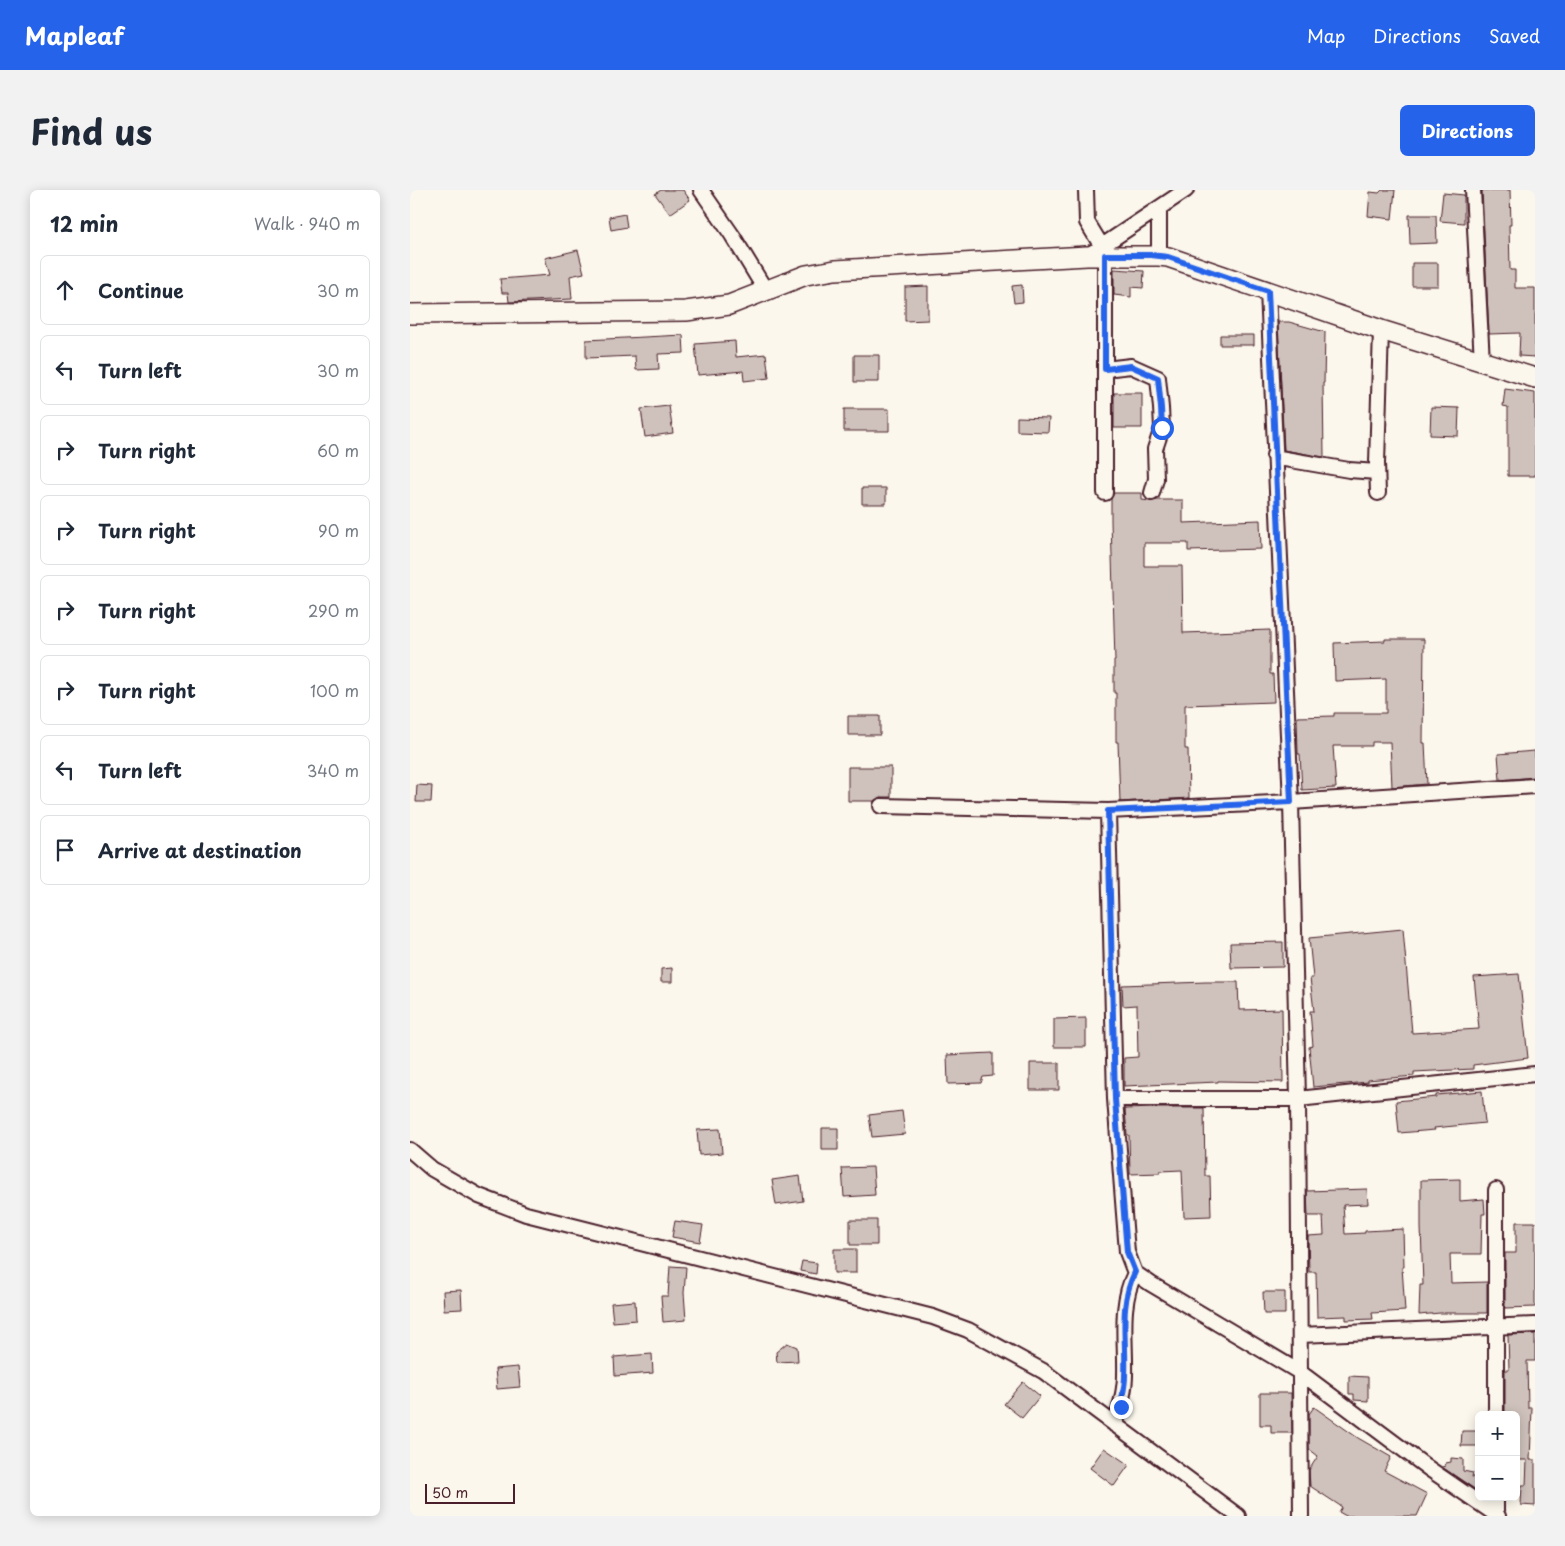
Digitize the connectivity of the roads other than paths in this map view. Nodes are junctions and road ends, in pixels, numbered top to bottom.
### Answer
1 (701, 190) edge
2 (1086, 190) edge
3 (1186, 190) edge
4 (1473, 190) edge
5 (1158, 209) junction
6 (1097, 252) junction
7 (1159, 256) junction
8 (766, 291) junction
9 (1268, 291) junction
10 (413, 315) edge
11 (1381, 330) junction
12 (1482, 362) junction
13 (1105, 369) junction
14 (1535, 378) edge
15 (1274, 455) junction
16 (1377, 472) junction
17 (1105, 493) dead end
18 (1152, 493) dead end
19 (1378, 493) dead end
20 (1535, 786) edge
21 (1291, 802) junction
22 (881, 806) dead end
23 (1108, 811) junction
24 (1535, 1074) edge
25 (1115, 1099) junction
26 (1298, 1099) junction
27 (410, 1150) edge
28 (1496, 1190) dead end
29 (1135, 1272) junction
30 (1535, 1325) edge
31 (1496, 1326) junction
32 (1300, 1335) junction
33 (1301, 1373) junction
34 (1496, 1411) edge
35 (1115, 1425) junction
36 (1496, 1501) edge
37 (1497, 1515) edge
38 (1238, 1516) edge
39 (1301, 1516) edge

1 - 8 street
2 - 6 street
3 - 5 street
4 - 12 street
5 - 6 street
5 - 7 street
6 - 7 street
6 - 8 street
6 - 13 street
7 - 9 street
8 - 10 street
9 - 11 street
9 - 15 street
11 - 12 street
11 - 16 street
12 - 14 street
13 - 17 street
13 - 18 street
15 - 16 street
15 - 21 street
16 - 19 street
20 - 21 street
21 - 23 street
21 - 26 street
22 - 23 street
23 - 25 street
24 - 26 street
25 - 26 street
25 - 29 street
26 - 32 street
27 - 35 street
28 - 31 street
29 - 33 street
29 - 35 street
30 - 31 street
31 - 32 street
31 - 34 street
32 - 33 street
33 - 37 street
33 - 39 street
35 - 38 street
36 - 37 street

